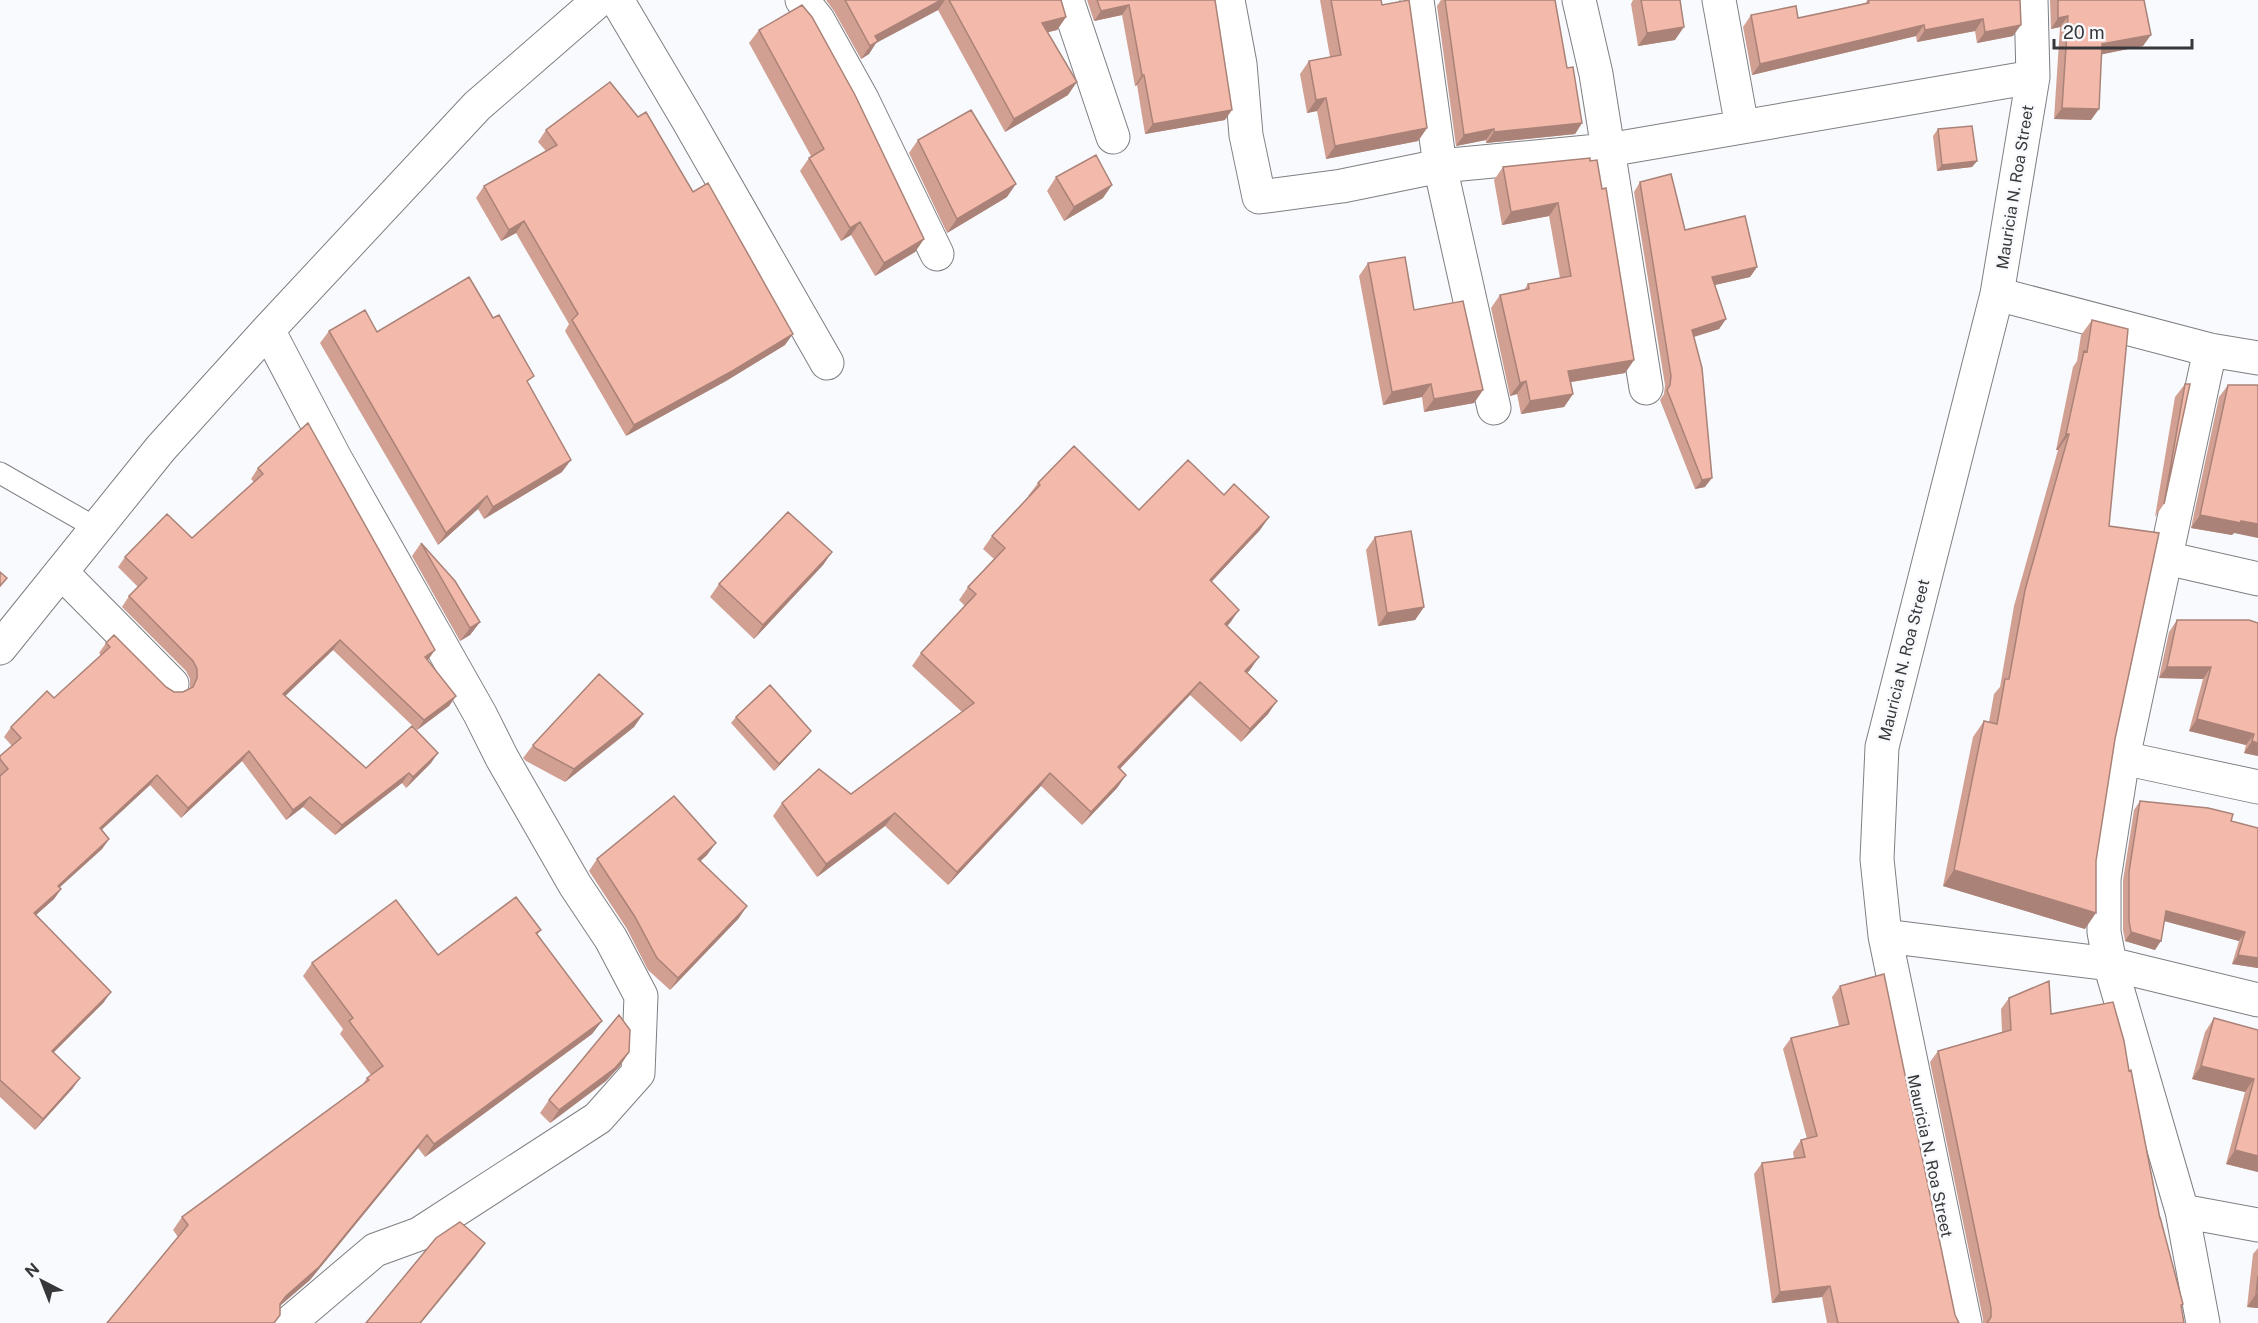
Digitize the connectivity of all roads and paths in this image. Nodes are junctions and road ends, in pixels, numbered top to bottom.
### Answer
1 (598, 0) edge
2 (617, 0) edge
3 (802, 0) edge
4 (1067, 0) edge
5 (1228, 0) edge
6 (1418, 0) edge
7 (1579, 0) edge
8 (1719, 0) edge
9 (2031, 0) edge
10 (2033, 77) junction
11 (1742, 127) junction
12 (1113, 137) dead end
13 (1608, 150) junction
14 (1440, 166) junction
15 (937, 254) dead end
16 (1997, 294) junction
17 (268, 330) junction
18 (2210, 350) junction
19 (2258, 358) edge
20 (827, 363) dead end
21 (1646, 388) dead end
22 (1494, 408) dead end
23 (0, 473) edge
24 (96, 528) junction
25 (2166, 558) junction
26 (61, 572) junction
27 (2258, 579) edge
28 (0, 648) edge
29 (172, 684) dead end
30 (2123, 758) junction
31 (2258, 787) edge
32 (1885, 936) junction
33 (2110, 964) junction
34 (2258, 1000) edge
35 (2182, 1211) junction
36 (2258, 1225) edge
37 (289, 1323) edge
38 (1965, 1323) edge
39 (2203, 1323) edge

1 - 17 street
2 - 20 street
3 - 15 street
4 - 12 street
5 - 14 street
6 - 14 street
7 - 13 street
8 - 11 street
9 - 10 street, Mauricia N. Roa Street
10 - 11 street
10 - 16 street, Mauricia N. Roa Street
11 - 13 street
13 - 14 street
13 - 21 street
14 - 22 street
16 - 18 street
16 - 32 street, Mauricia N. Roa Street
17 - 24 street
17 - 37 street
18 - 19 street
18 - 25 street
23 - 24 lane
24 - 26 street
25 - 27 street
25 - 30 street
26 - 28 street
26 - 29 street
30 - 31 street
30 - 33 street
32 - 33 street
32 - 38 street, Mauricia N. Roa Street
33 - 34 street
33 - 35 street
35 - 36 street
35 - 39 street

